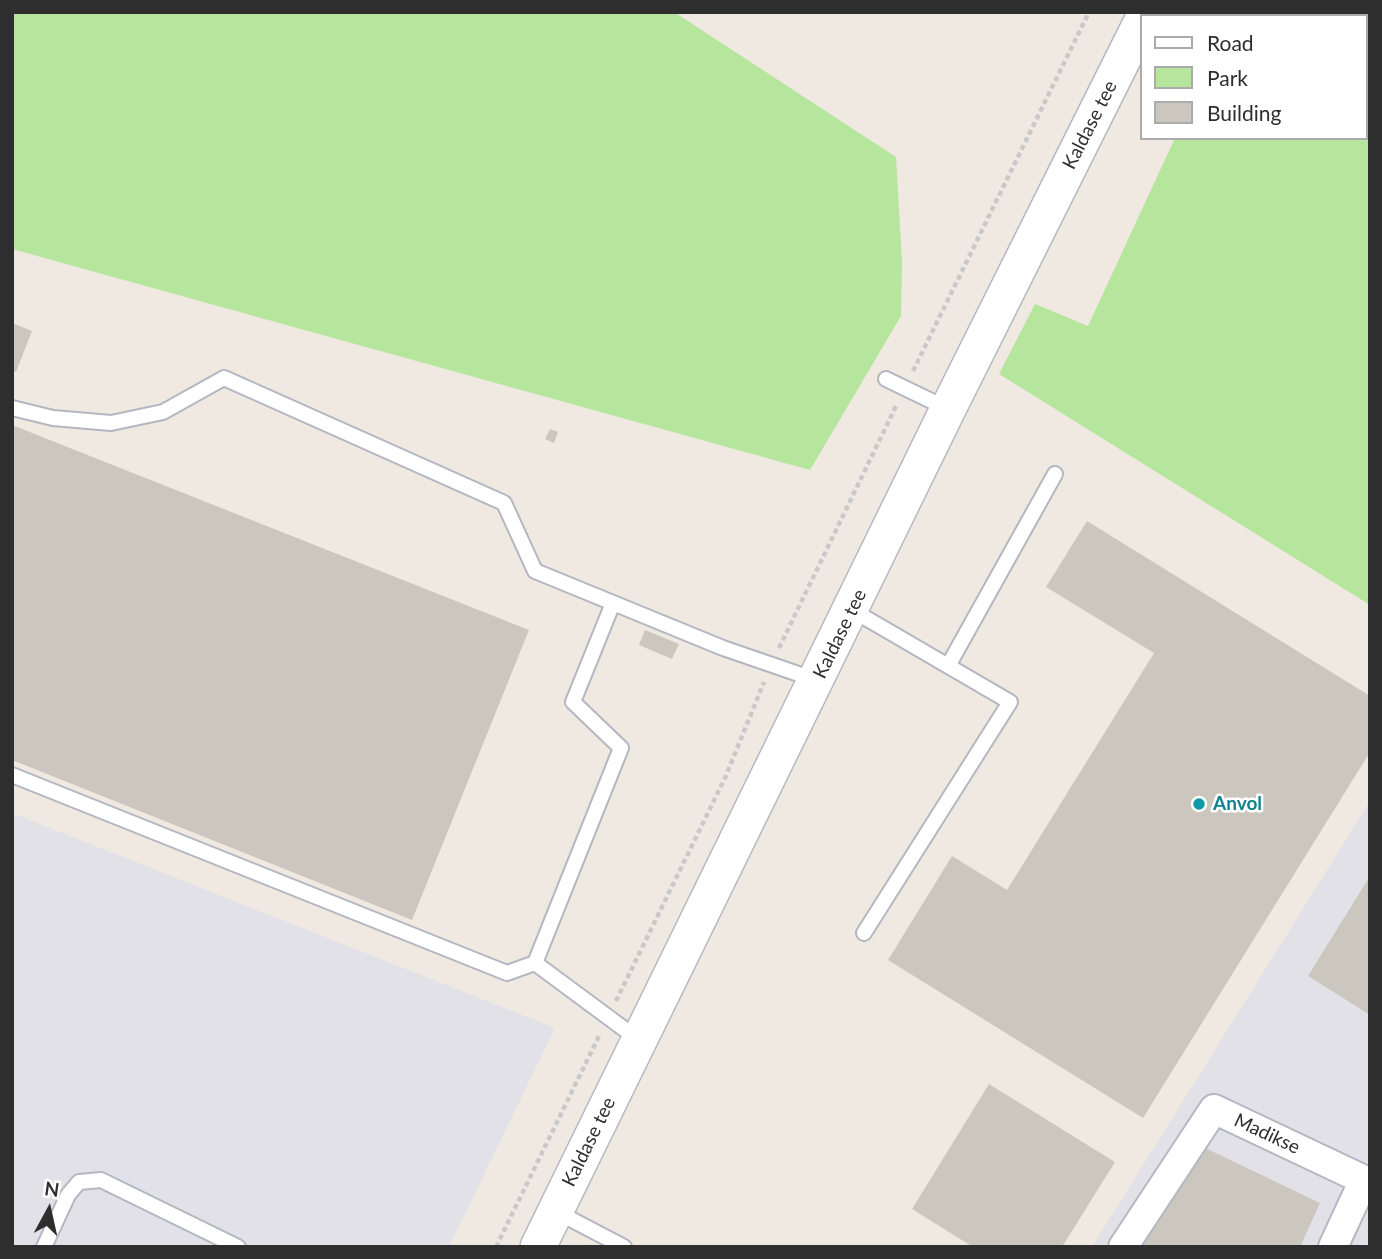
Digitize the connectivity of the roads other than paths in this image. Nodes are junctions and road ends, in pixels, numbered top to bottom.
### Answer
1 (1140, 25) edge
2 (886, 379) dead end
3 (12, 408) edge
4 (948, 408) junction
5 (1055, 474) dead end
6 (613, 603) junction
7 (852, 610) junction
8 (948, 666) junction
9 (817, 680) junction
10 (12, 775) edge
11 (864, 933) dead end
12 (535, 963) junction
13 (640, 1040) junction
14 (555, 1211) junction
15 (44, 1247) edge
16 (237, 1247) edge
17 (538, 1247) edge
18 (624, 1247) edge
19 (1123, 1247) edge
20 (1333, 1247) edge

1 - 4 street, Kaldase tee
2 - 4 lane
3 - 6 lane
4 - 7 street, Kaldase tee
5 - 8 lane
6 - 9 lane
6 - 12 lane
7 - 8 lane
7 - 9 street, Kaldase tee
8 - 11 lane
9 - 13 street, Kaldase tee
10 - 12 lane
12 - 13 lane
13 - 14 street, Kaldase tee
14 - 17 street, Kaldase tee
14 - 18 lane
15 - 16 lane
19 - 20 street, Madikse

